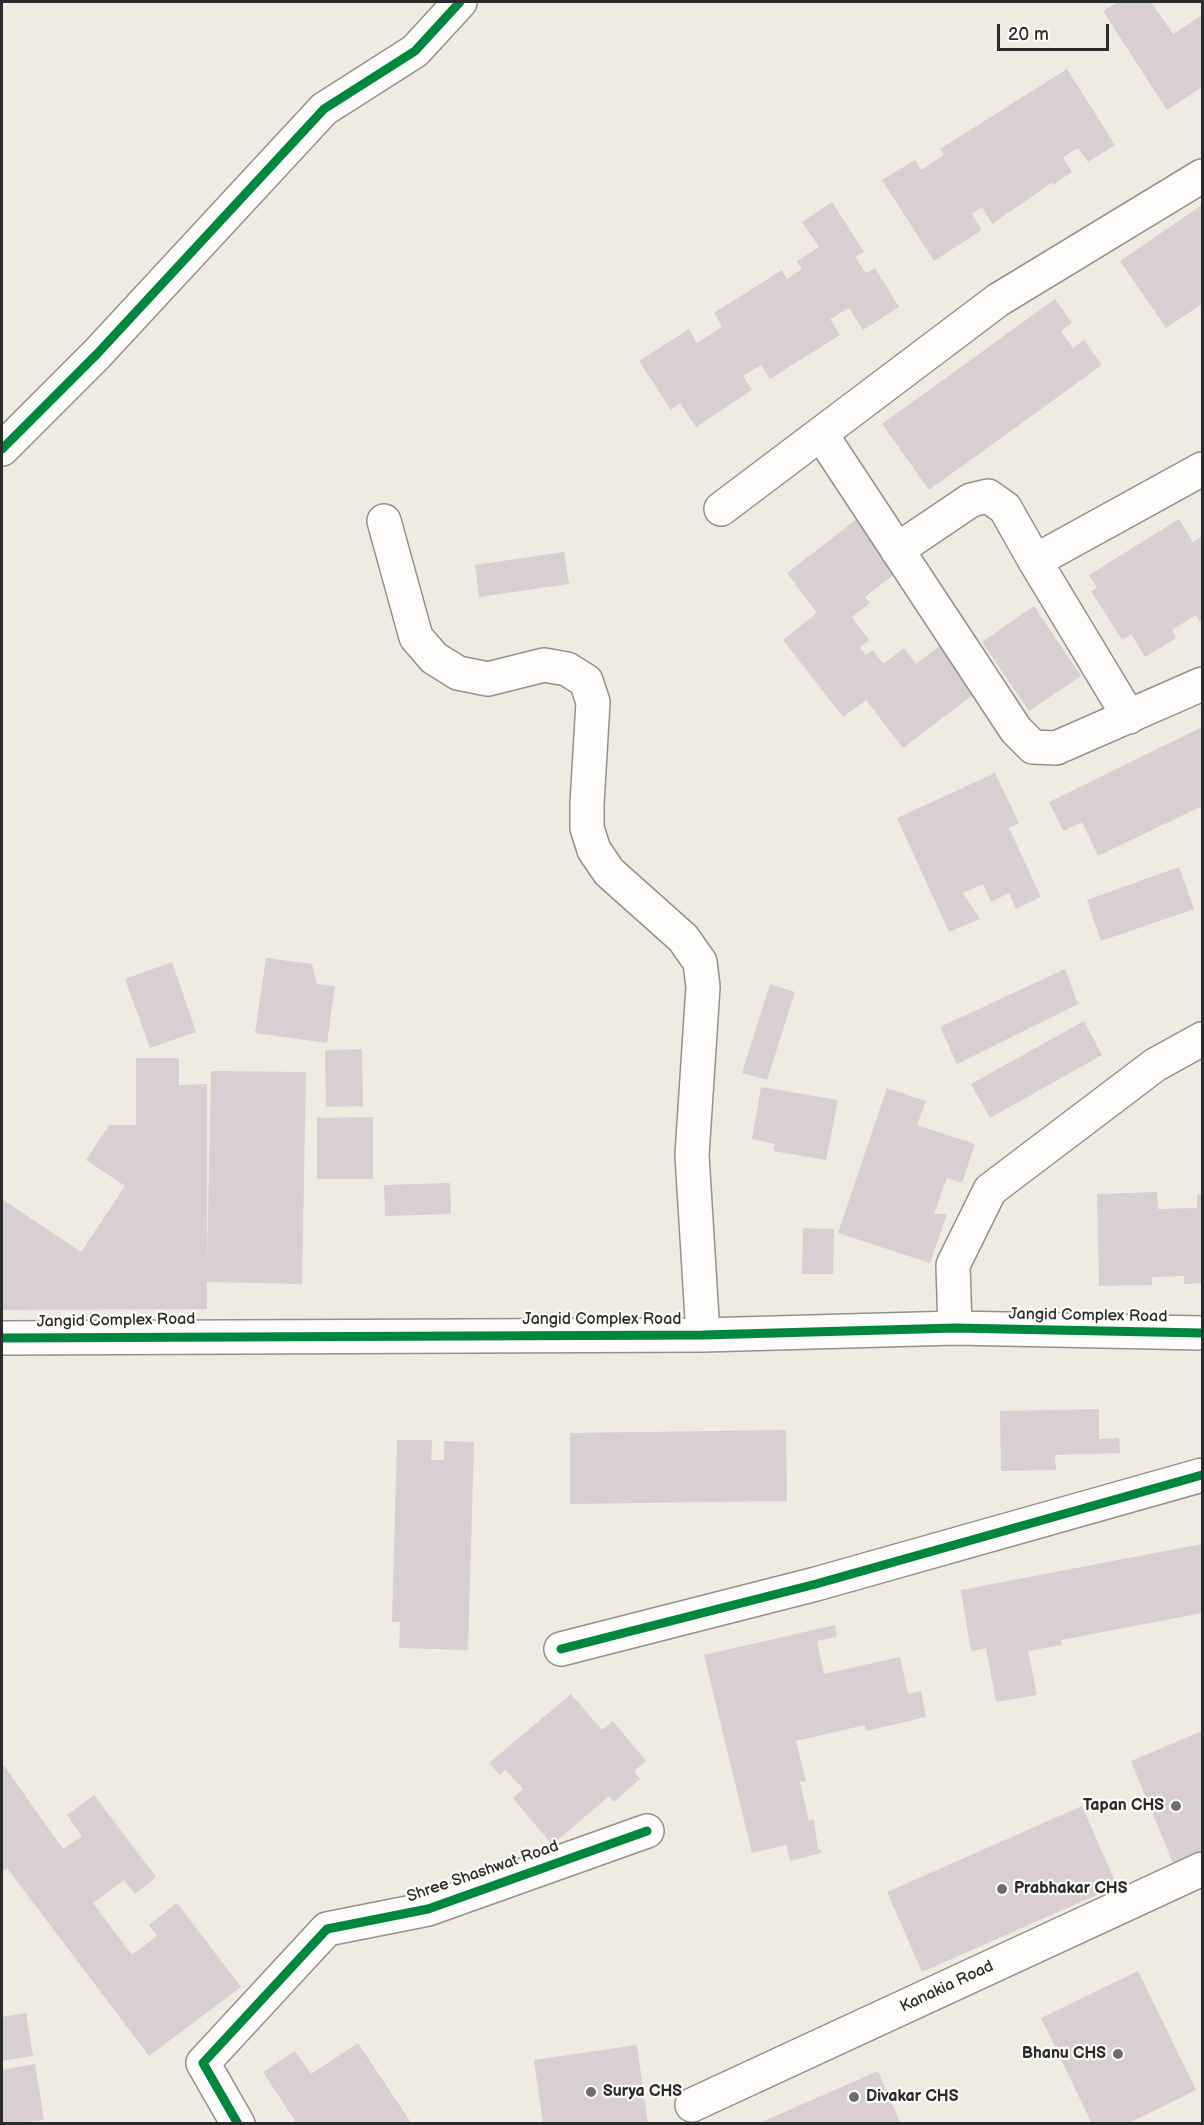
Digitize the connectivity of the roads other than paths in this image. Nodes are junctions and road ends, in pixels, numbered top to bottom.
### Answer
1 (460, 2) edge
2 (1203, 176) edge
3 (821, 434) junction
4 (2, 449) edge
5 (1203, 469) edge
6 (721, 509) dead end
7 (384, 521) dead end
8 (897, 550) junction
9 (1035, 561) junction
10 (1203, 684) edge
11 (1129, 717) junction
12 (1203, 1039) edge
13 (954, 1328) junction
14 (1203, 1333) edge
15 (703, 1335) junction
16 (2, 1338) edge
17 (1203, 1475) edge
18 (561, 1648) dead end
19 (647, 1831) dead end
20 (1203, 1869) edge
21 (692, 2105) dead end
22 (238, 2124) edge

1 - 4 street
2 - 3 street
3 - 6 street
3 - 8 street
5 - 9 street
7 - 15 street
8 - 9 street
8 - 11 street
9 - 11 street
10 - 11 street
12 - 13 street
13 - 14 street, Jangid Complex Road
13 - 15 street, Jangid Complex Road
15 - 16 street, Jangid Complex Road
17 - 18 street
19 - 22 street, Shree Shashwat Road
20 - 21 street, Kanakia Road

